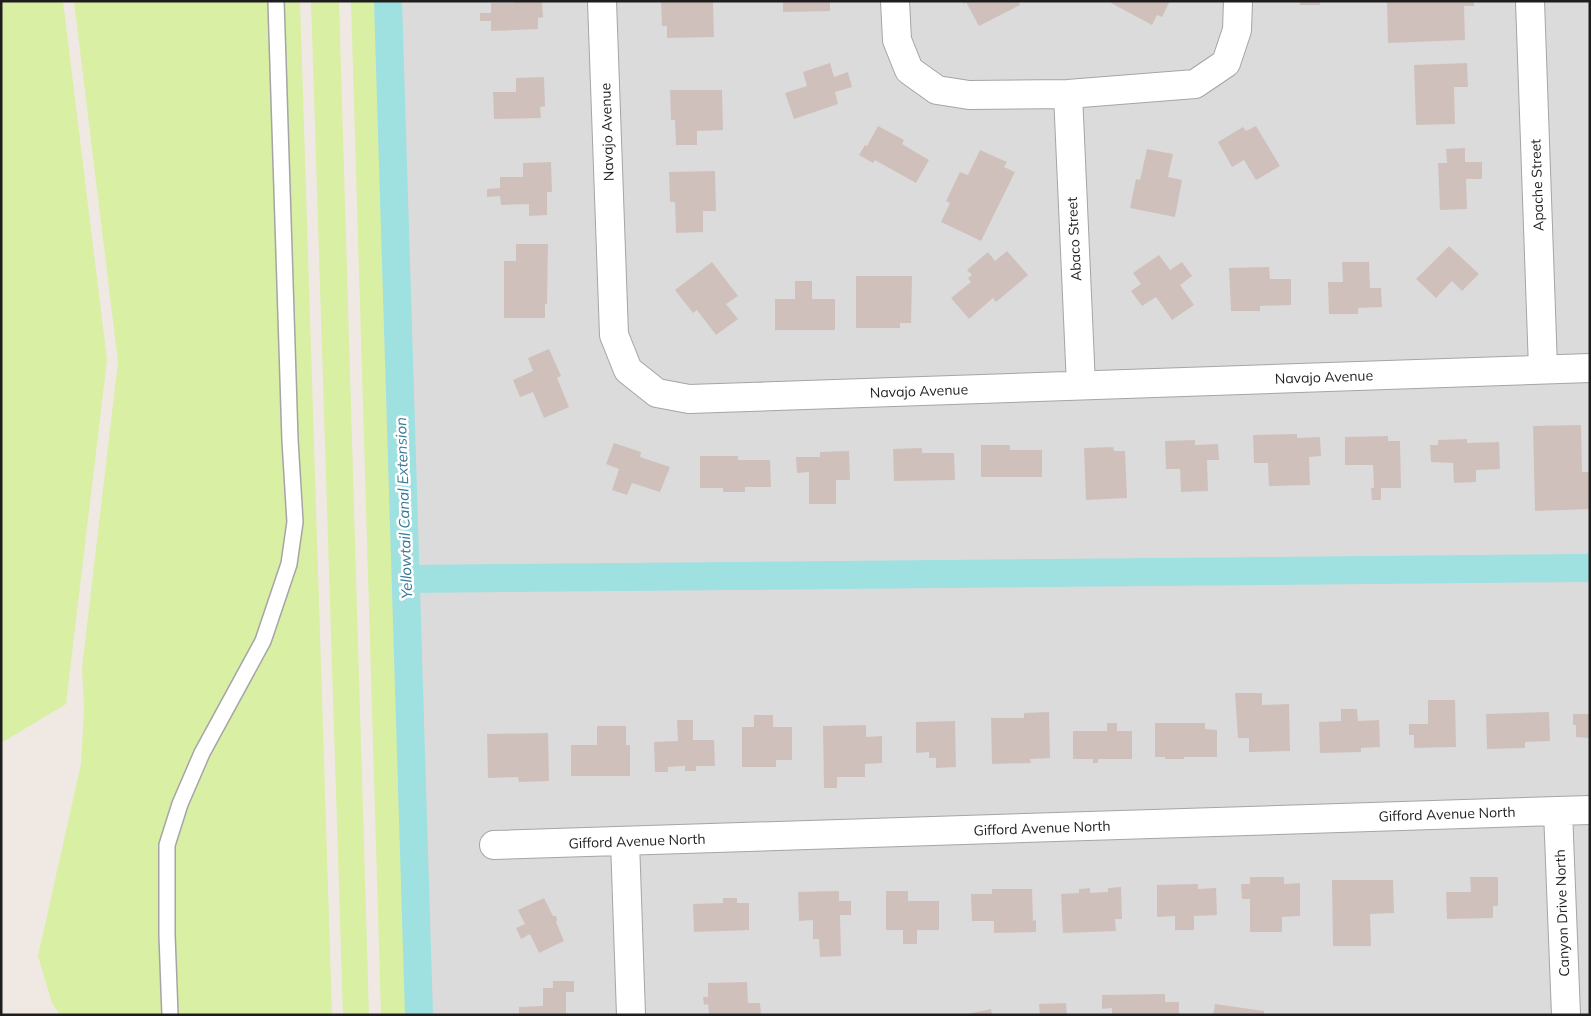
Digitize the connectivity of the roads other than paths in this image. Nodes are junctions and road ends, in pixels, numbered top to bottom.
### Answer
1 (276, 1) edge
2 (602, 1) edge
3 (895, 1) edge
4 (1238, 1) edge
5 (1530, 1) edge
6 (1068, 94) junction
7 (1543, 368) junction
8 (1590, 368) edge
9 (1081, 385) junction
10 (1590, 810) edge
11 (1558, 811) junction
12 (625, 841) junction
13 (494, 845) dead end
14 (170, 1015) edge
15 (631, 1015) edge
16 (1566, 1015) edge

1 - 14 lane
2 - 9 street, Navajo Avenue
3 - 6 street
4 - 6 street
5 - 7 street, Apache Street
6 - 9 street, Abaco Street
7 - 8 street, Navajo Avenue
7 - 9 street, Navajo Avenue
10 - 11 street, Gifford Avenue North
11 - 12 street, Gifford Avenue North
11 - 16 street, Canyon Drive North
12 - 13 street, Gifford Avenue North
12 - 15 street

